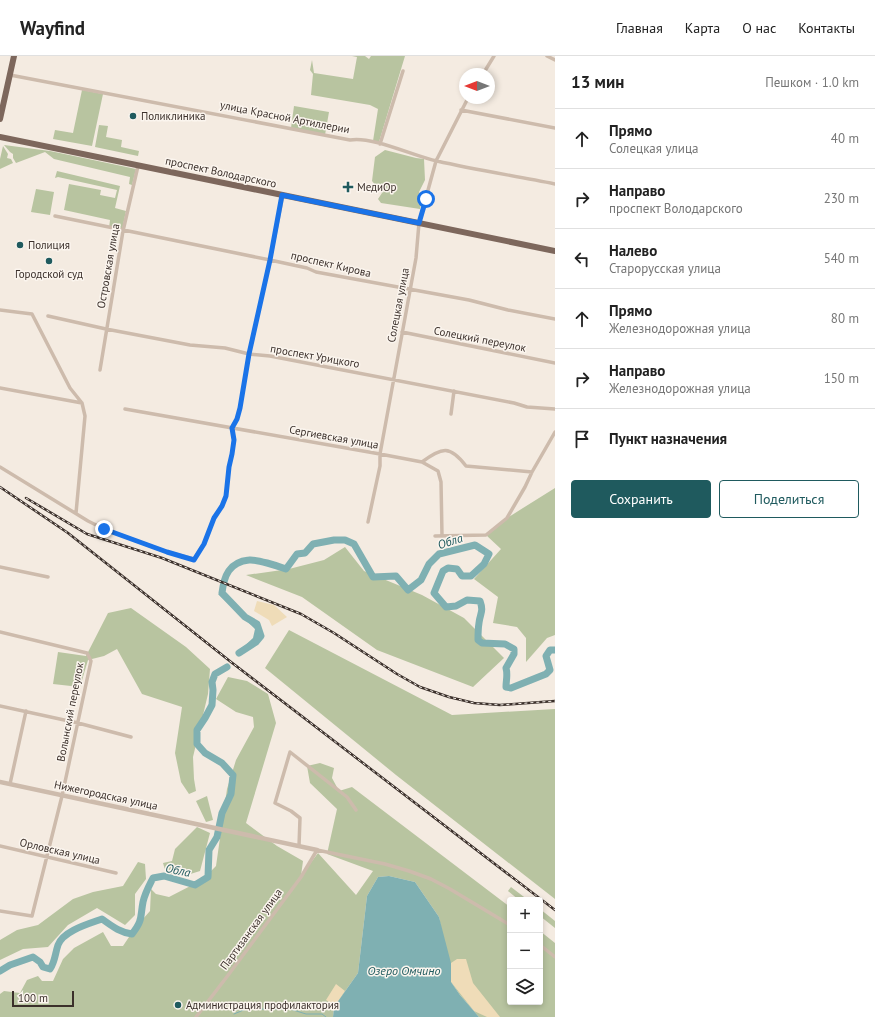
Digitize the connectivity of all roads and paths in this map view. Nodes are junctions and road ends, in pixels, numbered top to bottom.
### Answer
1 (14, 56) edge
2 (494, 56) edge
3 (548, 56) edge
4 (555, 60) edge
5 (487, 68) edge
6 (403, 72) dead end
7 (10, 75) junction
8 (464, 104) edge
9 (461, 110) junction
10 (0, 119) edge
11 (555, 128) edge
12 (0, 137) edge
13 (380, 144) junction
14 (436, 161) junction
15 (138, 166) junction
16 (555, 184) edge
17 (282, 195) junction
18 (55, 216) dead end
19 (419, 223) junction
20 (123, 231) junction
21 (555, 251) edge
22 (270, 260) junction
23 (410, 290) junction
24 (0, 310) edge
25 (48, 316) dead end
26 (555, 319) edge
27 (106, 329) junction
28 (402, 332) junction
29 (249, 354) junction
30 (555, 363) edge
31 (100, 370) dead end
32 (393, 380) junction
33 (0, 388) edge
34 (454, 391) junction
35 (82, 403) junction
36 (124, 409) dead end
37 (555, 409) edge
38 (451, 414) dead end
39 (232, 428) junction
40 (555, 432) edge
41 (380, 454) junction
42 (422, 462) junction
43 (0, 467) edge
44 (532, 472) junction
45 (76, 513) junction
46 (368, 522) dead end
47 (435, 536) dead end
48 (442, 536) junction
49 (0, 568) edge
50 (48, 577) dead end
51 (0, 632) edge
52 (0, 706) edge
53 (26, 711) junction
54 (78, 723) junction
55 (131, 737) dead end
56 (0, 782) edge
57 (10, 784) junction
58 (62, 796) junction
59 (356, 810) dead end
60 (0, 846) edge
61 (299, 846) junction
62 (317, 850) junction
63 (47, 857) junction
64 (116, 873) dead end
65 (0, 911) edge
66 (507, 923) edge
67 (543, 947) edge
68 (555, 957) edge
69 (196, 1017) edge

1 - 7 main road
2 - 5 street
3 - 4 street
6 - 13 street
7 - 10 main road
7 - 13 street, улица Красной Артиллерии
8 - 9 street, Солецкая улица
9 - 11 street
9 - 14 street, Солецкая улица
12 - 15 main road, проспект Володарского
13 - 14 street, улица Красной Артиллерии
14 - 16 street, улица Красной Артиллерии
14 - 19 street, Солецкая улица
15 - 17 main road, проспект Володарского
15 - 20 street, Островская улица
17 - 19 main road, проспект Володарского
17 - 22 street
18 - 20 street, проспект Кирова
19 - 21 main road, проспект Володарского
19 - 23 street, Солецкая улица
20 - 22 street, проспект Кирова
20 - 27 street, Островская улица
22 - 23 street, проспект Кирова
22 - 29 street
23 - 26 street, проспект Кирова
23 - 28 street, Солецкая улица
24 - 35 street
25 - 27 street, проспект Урицкого
27 - 29 street, проспект Урицкого
27 - 31 street, Островская улица
28 - 30 street, Солецкий переулок
28 - 32 street, Солецкая улица
29 - 32 street, проспект Урицкого
29 - 39 street
32 - 34 street, проспект Урицкого
32 - 41 street, Солецкая улица
33 - 35 street
34 - 37 street, проспект Урицкого
34 - 38 street
35 - 45 street
36 - 39 street, Сергиевская улица
39 - 41 street, Сергиевская улица
39 - 45 street
40 - 44 street
41 - 42 street, Сергиевская улица
41 - 46 street, Солецкая улица
42 - 44 street
42 - 48 street
43 - 45 street
44 - 48 street
47 - 48 street
49 - 50 street
51 - 54 street, Волынский переулок
52 - 53 street
53 - 54 street
53 - 57 street
54 - 55 street
54 - 58 street, Волынский переулок
56 - 57 street, Нижегородская улица
57 - 58 street, Нижегородская улица
58 - 61 street, Нижегородская улица
58 - 63 street, Волынский переулок
59 - 61 street
60 - 63 street, Орловская улица
61 - 62 street
62 - 66 street
62 - 69 street, Партизанская улица
63 - 64 street, Орловская улица
63 - 65 street, Волынский переулок
67 - 68 street

